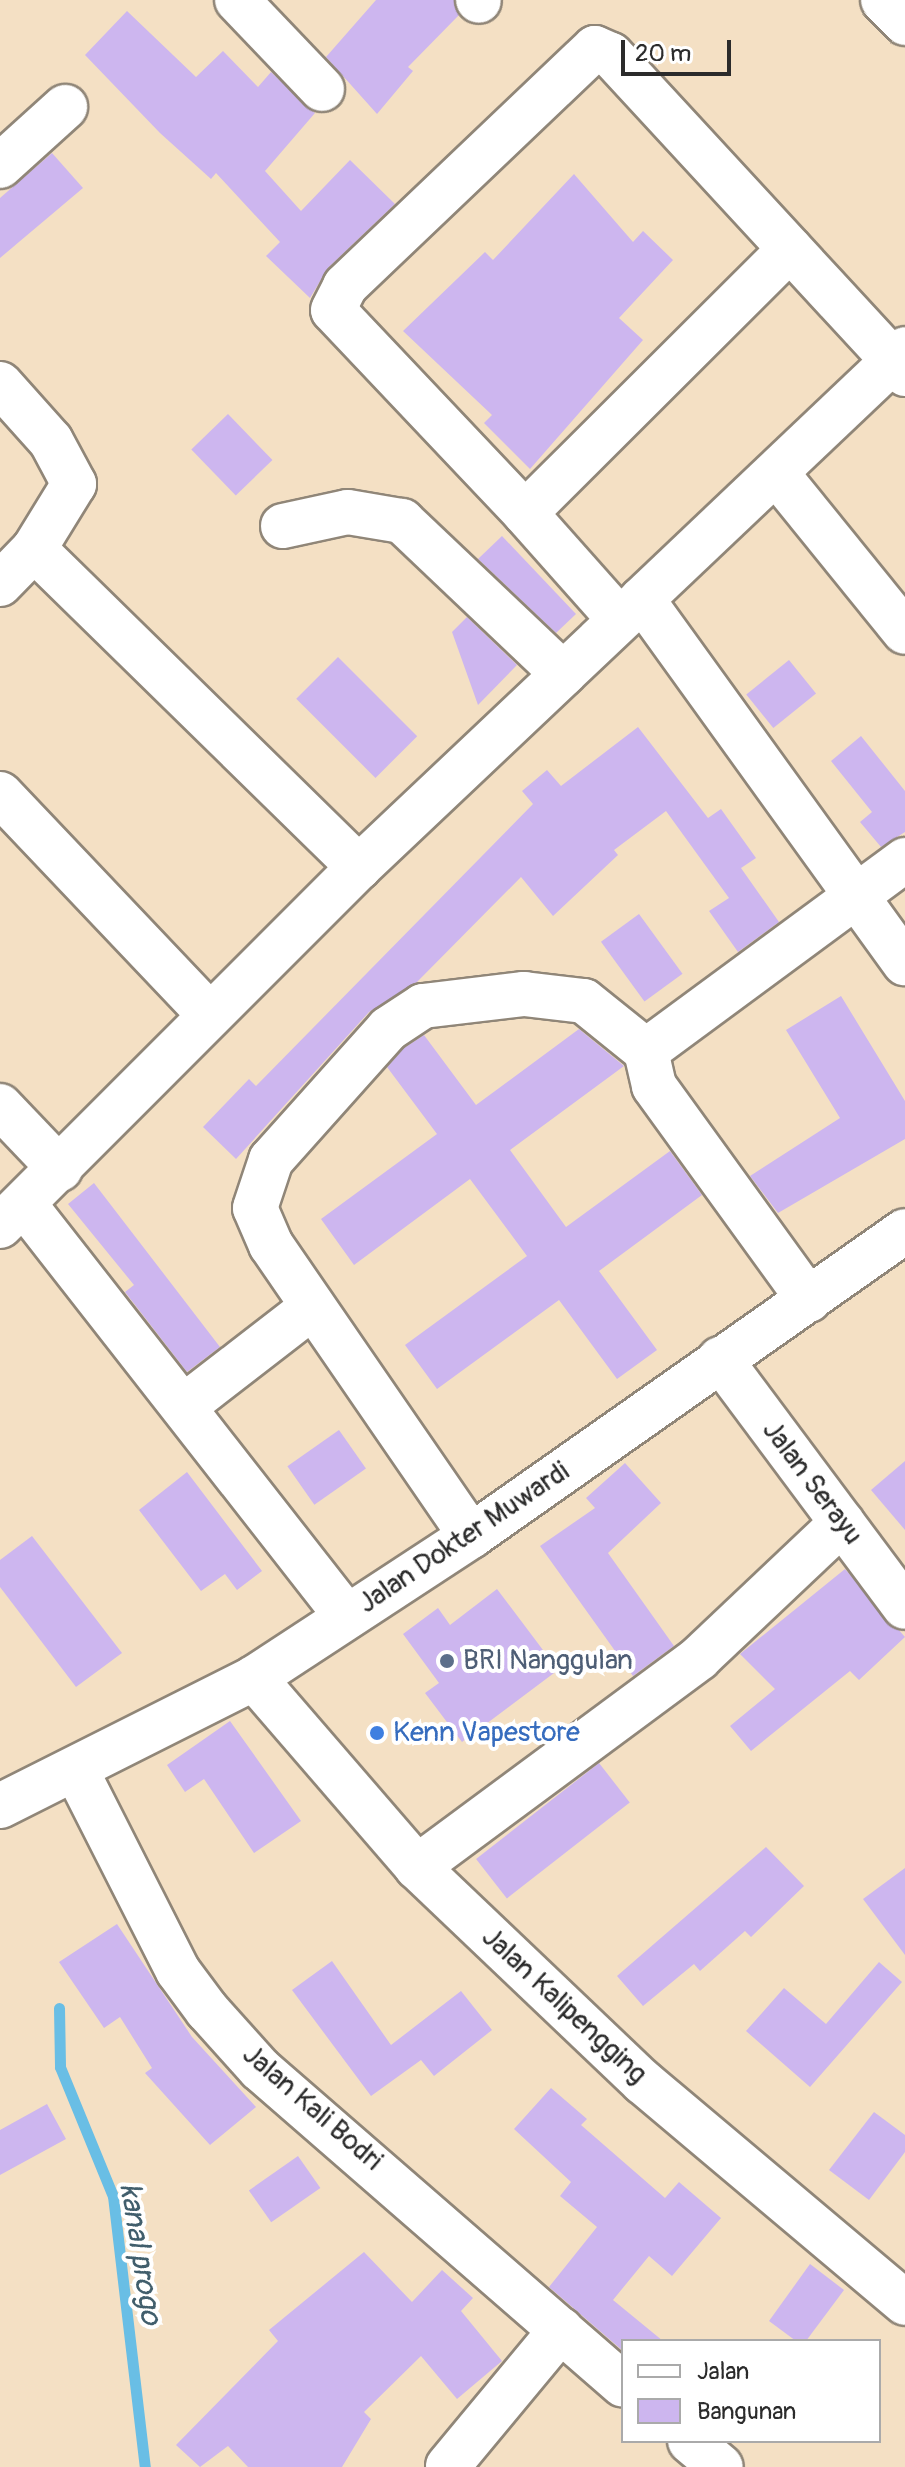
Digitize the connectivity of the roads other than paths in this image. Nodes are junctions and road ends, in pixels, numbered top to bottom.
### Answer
1 (237, 0) edge
2 (883, 0) edge
3 (905, 23) edge
4 (322, 89) dead end
5 (65, 107) dead end
6 (0, 166) edge
7 (790, 249) junction
8 (901, 361) edge
9 (0, 384) edge
10 (777, 474) junction
11 (525, 513) junction
12 (283, 526) dead end
13 (34, 549) junction
14 (0, 584) edge
15 (631, 609) junction
16 (905, 632) edge
17 (554, 664) junction
18 (0, 794) edge
19 (905, 860) edge
20 (359, 867) junction
21 (857, 900) junction
22 (905, 963) edge
23 (210, 1015) junction
24 (646, 1051) junction
25 (0, 1106) edge
26 (60, 1169) junction
27 (12, 1215) edge
28 (905, 1231) edge
29 (809, 1300) junction
30 (310, 1309) junction
31 (720, 1359) junction
32 (187, 1404) junction
33 (842, 1523) junction
34 (471, 1536) junction
35 (905, 1607) edge
36 (347, 1617) junction
37 (254, 1678) junction
38 (77, 1772) junction
39 (1, 1803) edge
40 (417, 1867) junction
41 (905, 2303) edge
42 (561, 2330) junction
43 (621, 2382) edge
44 (692, 2443) edge
45 (448, 2466) edge
46 (721, 2467) edge

1 - 4 street
2 - 3 street
5 - 6 street
7 - 8 street
7 - 11 street
7 - 11 street
8 - 10 street
9 - 13 street
10 - 15 street
10 - 16 street
11 - 15 street
12 - 17 street
13 - 14 street
13 - 20 street
15 - 17 street
15 - 21 street
17 - 20 street
18 - 23 street
19 - 21 street
20 - 23 street
21 - 22 street
21 - 24 street
23 - 26 street
24 - 29 street
24 - 30 street
25 - 26 street
26 - 27 street
27 - 32 street
28 - 29 street, Jalan Dokter Muwardi
29 - 31 street, Jalan Dokter Muwardi
30 - 32 street
30 - 34 street
31 - 33 street, Jalan Serayu
31 - 34 street, Jalan Dokter Muwardi
32 - 36 street
33 - 35 street, Jalan Serayu
33 - 40 street
34 - 36 street, Jalan Dokter Muwardi
36 - 37 street, Jalan Dokter Muwardi
37 - 38 street, Jalan Dokter Muwardi
37 - 40 street, Jalan Kalipengging
38 - 39 street, Jalan Dokter Muwardi
38 - 42 street, Jalan Kali Bodri
40 - 41 street, Jalan Kalipengging
42 - 43 street, Jalan Kali Bodri
42 - 45 street
44 - 46 street

